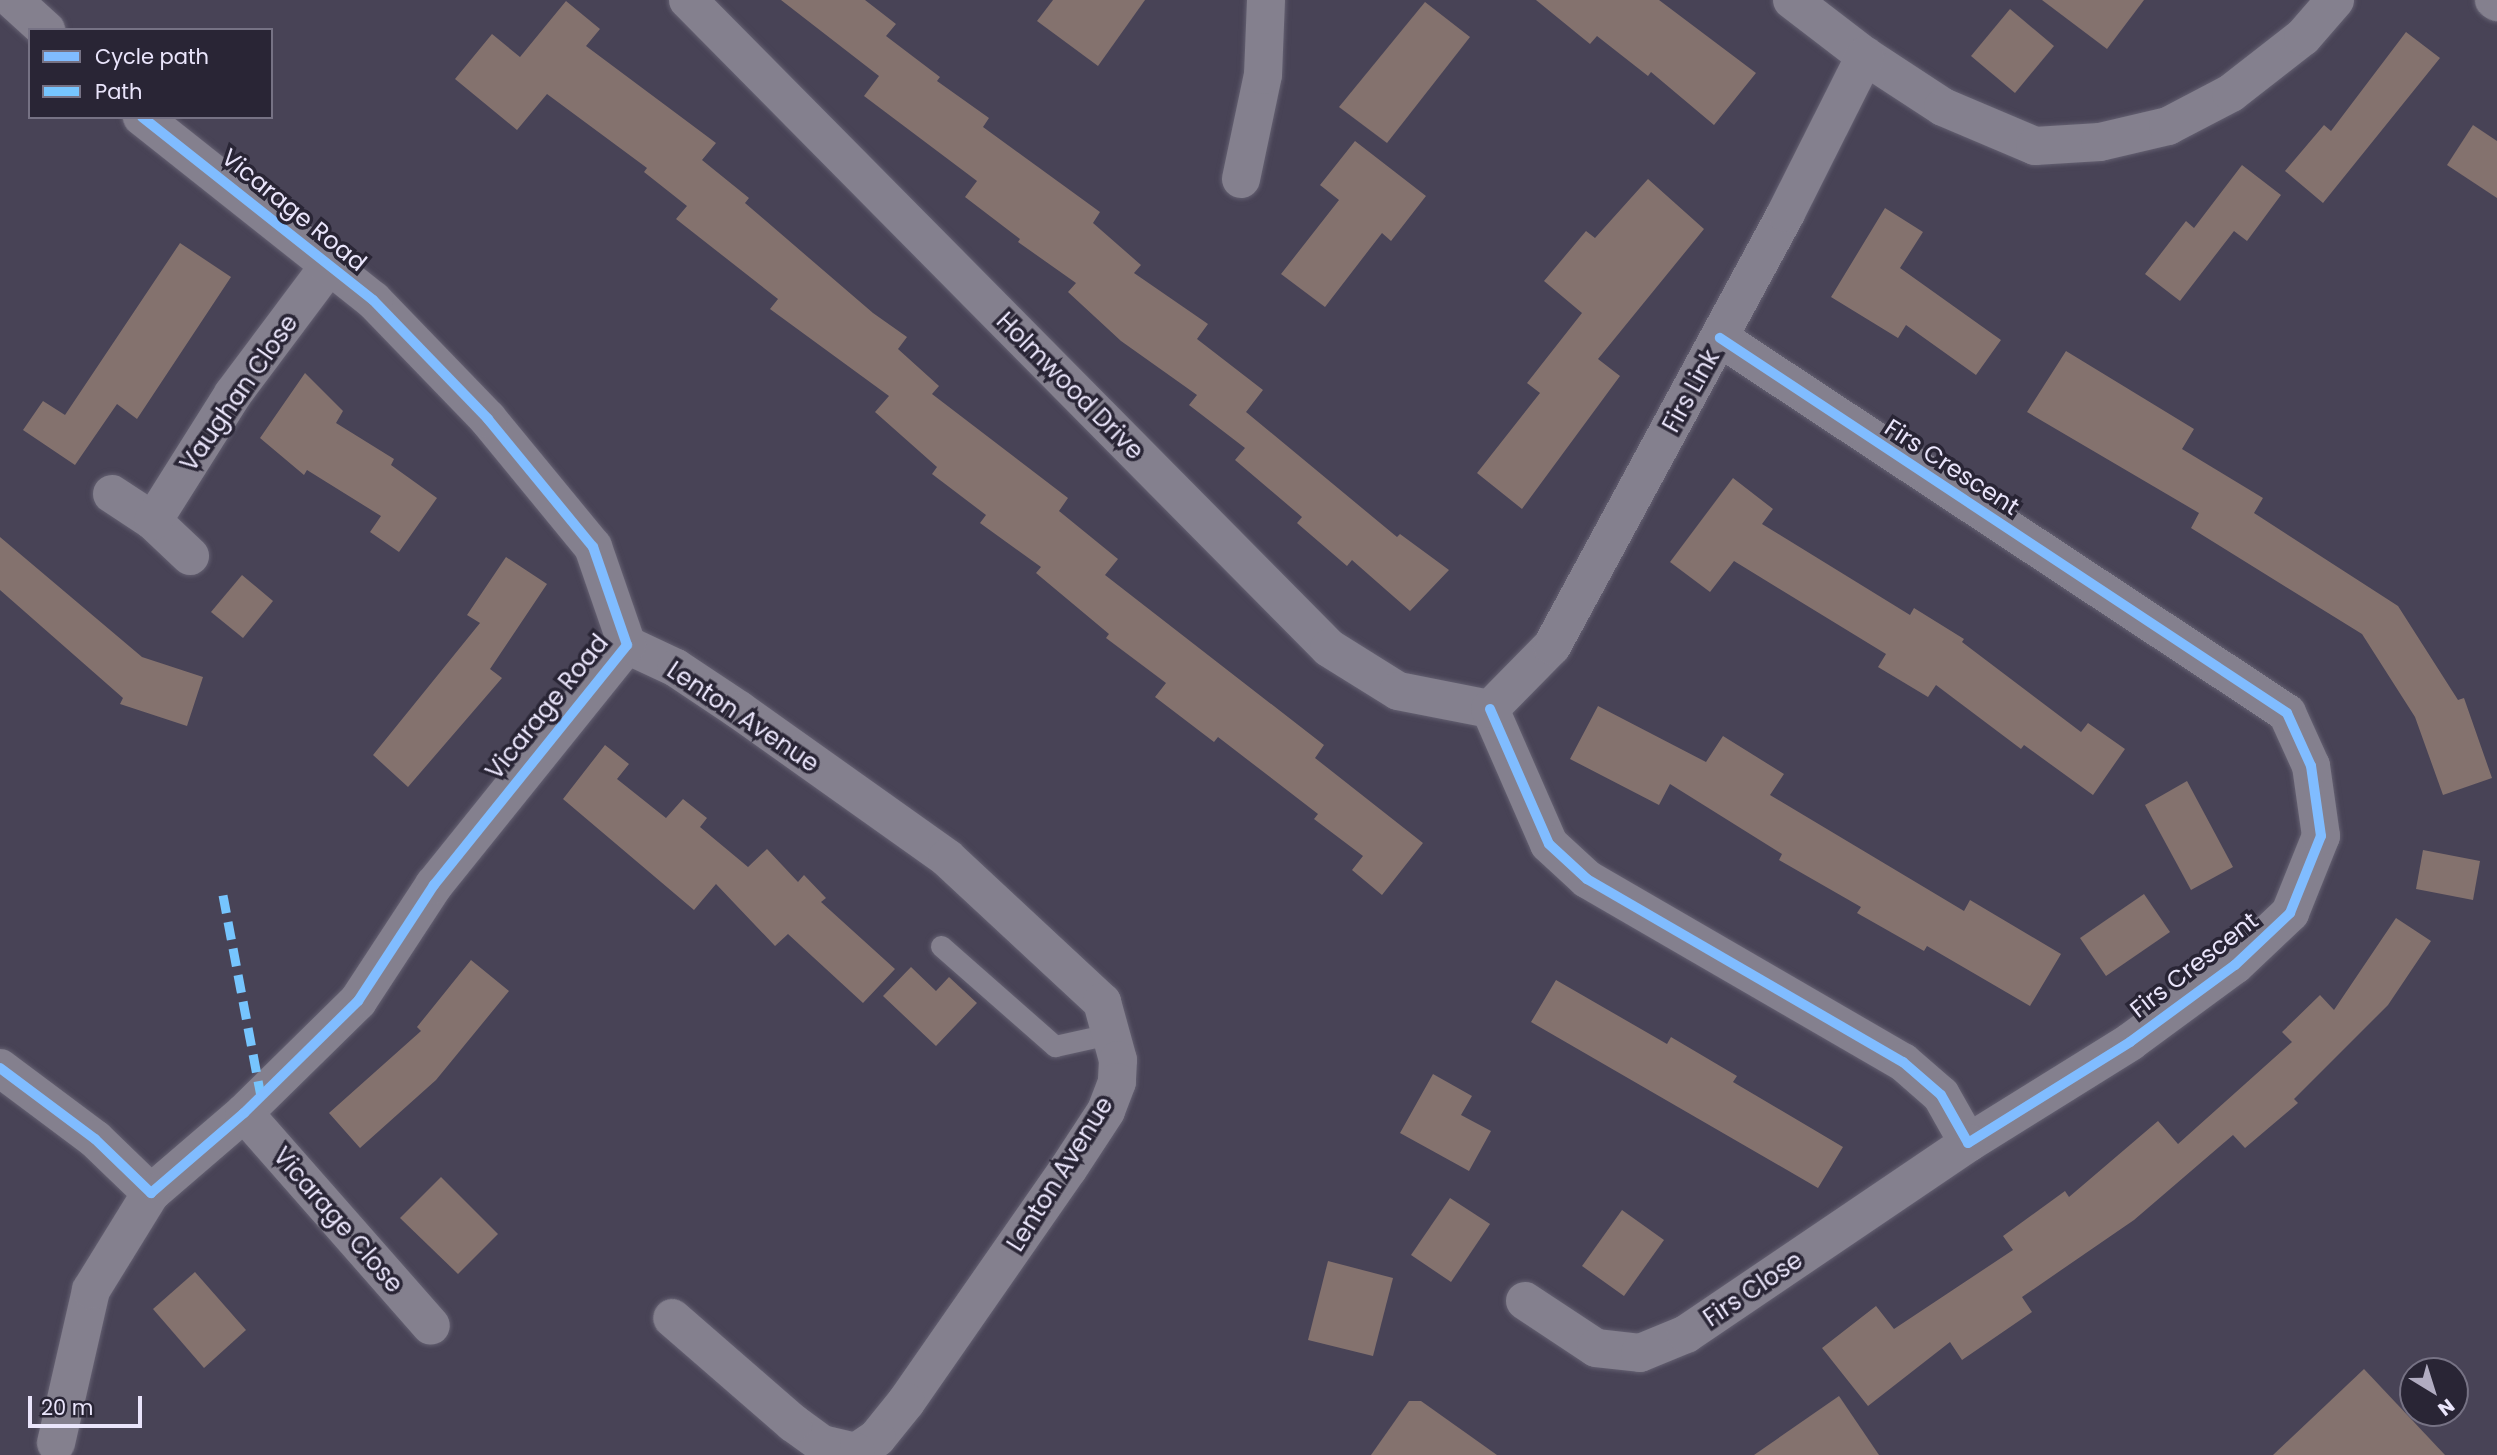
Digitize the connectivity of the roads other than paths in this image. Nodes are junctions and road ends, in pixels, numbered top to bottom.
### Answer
1 (13, 0) edge
2 (688, 0) edge
3 (1266, 0) edge
4 (1792, 0) edge
5 (2335, 0) edge
6 (44, 28) edge
7 (1865, 56) junction
8 (145, 119) edge
9 (1241, 179) dead end
10 (328, 267) junction
11 (1720, 338) junction
12 (112, 494) dead end
13 (153, 521) junction
14 (190, 556) dead end
15 (627, 645) junction
16 (1490, 709) junction
17 (941, 946) dead end
18 (1114, 1033) junction
19 (0, 1068) edge
20 (244, 1113) junction
21 (1968, 1143) junction
22 (151, 1193) junction
23 (1525, 1301) dead end
24 (672, 1318) dead end
25 (431, 1326) dead end
26 (56, 1443) dead end

1 - 6 street
2 - 16 street, Holmwood Drive
3 - 9 street
4 - 7 street
5 - 7 street
7 - 11 street, Firs Link
8 - 10 street, Vicarage Road
10 - 13 street, Vaughan Close
10 - 15 street, Vicarage Road
11 - 16 street, Firs Link
11 - 21 street, Firs Crescent
12 - 13 street
13 - 14 street
15 - 18 street, Lenton Avenue
15 - 20 street, Vicarage Road
16 - 21 street
17 - 18 lane
18 - 24 street, Lenton Avenue
19 - 22 street
20 - 22 street, Vicarage Road
20 - 25 street, Vicarage Close
21 - 23 street, Firs Close
22 - 26 street, Vicarage Road

